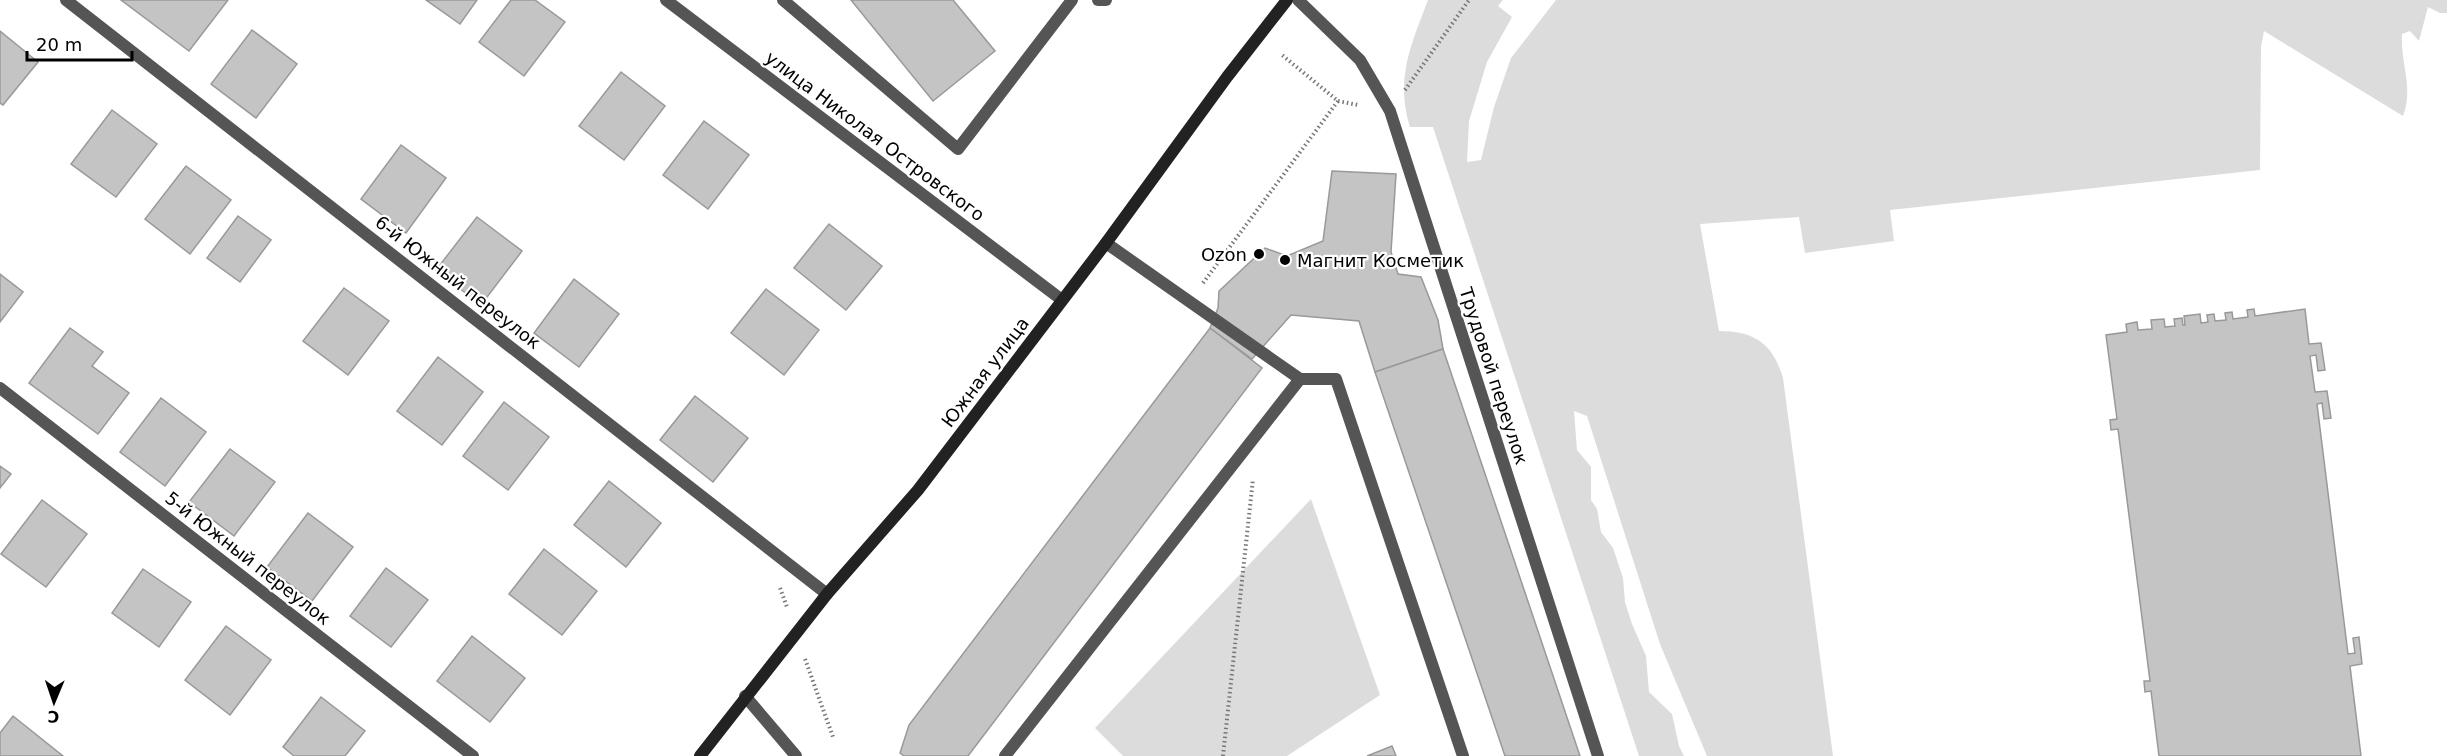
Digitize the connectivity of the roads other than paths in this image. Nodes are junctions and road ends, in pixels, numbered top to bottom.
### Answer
1 (66, 0) edge
2 (666, 0) edge
3 (783, 0) edge
4 (1072, 0) edge
5 (1098, 0) edge
6 (1106, 0) edge
7 (1287, 0) edge
8 (1298, 0) edge
9 (1107, 243) junction
10 (1062, 300) junction
11 (1300, 379) junction
12 (0, 388) edge
13 (827, 594) junction
14 (745, 696) junction
15 (473, 756) edge
16 (700, 756) edge
17 (796, 756) edge
18 (1005, 756) edge
19 (1464, 756) edge
20 (1598, 756) edge

1 - 13 street, 6-й Южный переулок
2 - 10 street, улица Николая Островского
3 - 4 street
5 - 6 street
7 - 9 street, Южная улица
8 - 20 street, Трудовой переулок
9 - 10 street, Южная улица
9 - 11 street
10 - 13 street, Южная улица
11 - 18 street
11 - 19 street
12 - 15 street, 5-й Южный переулок
13 - 14 street, Южная улица
14 - 16 street, Южная улица
14 - 17 street

